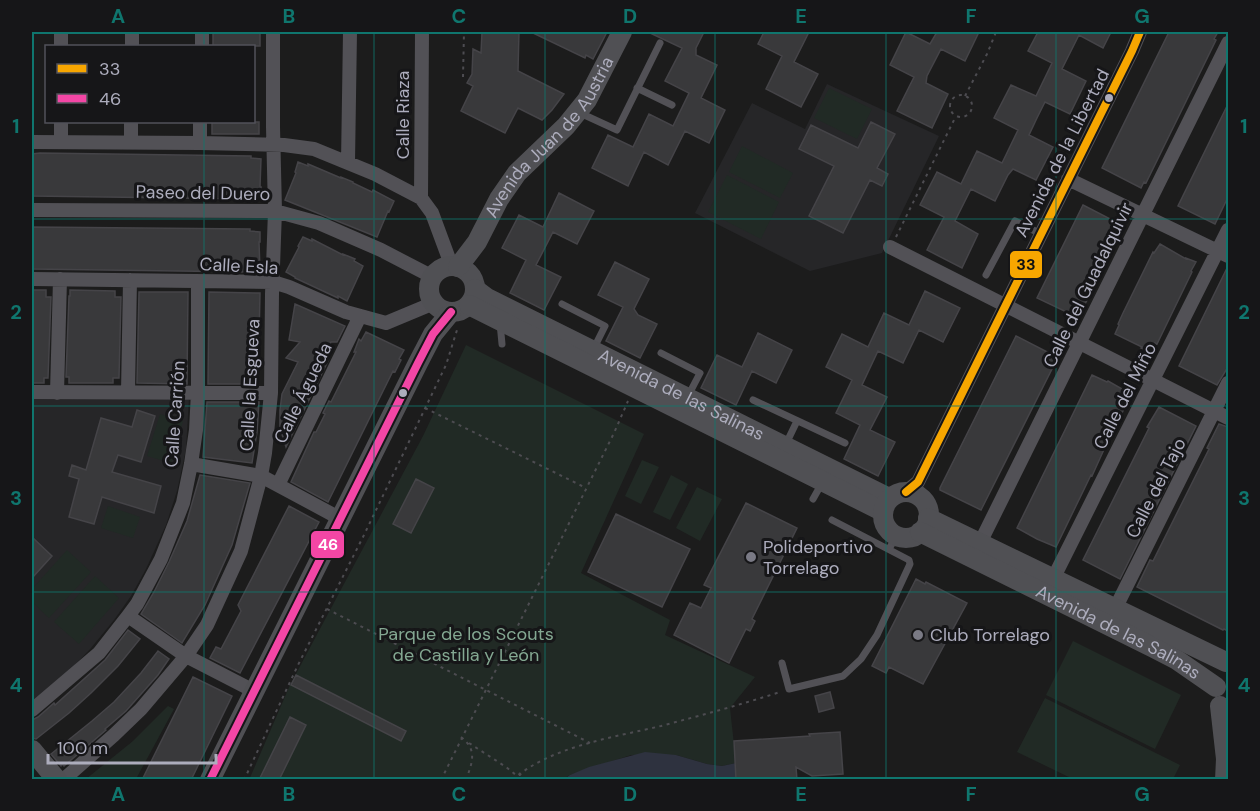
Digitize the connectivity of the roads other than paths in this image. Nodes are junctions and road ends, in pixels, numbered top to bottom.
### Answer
1 (273, 32) edge
2 (350, 32) edge
3 (422, 32) edge
4 (622, 32) edge
5 (1140, 32) edge
6 (660, 43) dead end
7 (1228, 43) edge
8 (637, 88) junction
9 (672, 105) dead end
10 (577, 111) junction
11 (61, 123) edge
12 (132, 123) edge
13 (201, 123) edge
14 (32, 142) edge
15 (61, 142) junction
16 (131, 142) junction
17 (200, 143) junction
18 (273, 145) junction
19 (348, 162) junction
20 (1068, 179) junction
21 (421, 198) junction
22 (32, 210) edge
23 (275, 211) junction
24 (1143, 215) junction
25 (1228, 230) edge
26 (1041, 234) junction
27 (890, 247) road end
28 (1223, 253) edge
29 (986, 275) dead end
30 (433, 277) joint
31 (32, 279) edge
32 (60, 279) junction
33 (130, 280) junction
34 (198, 282) junction
35 (273, 282) junction
36 (456, 295) junction
37 (562, 304) dead end
38 (1006, 306) junction
39 (360, 316) junction
40 (500, 321) junction
41 (1079, 343) junction
42 (502, 344) dead end
43 (593, 351) junction
44 (661, 353) dead end
45 (1153, 380) junction
46 (1228, 383) edge
47 (32, 392) edge
48 (128, 392) junction
49 (198, 392) junction
50 (57, 393) junction
51 (272, 393) junction
52 (687, 397) junction
53 (753, 400) dead end
54 (1214, 411) junction
55 (1228, 418) edge
56 (797, 421) junction
57 (845, 443) dead end
58 (785, 446) junction
59 (191, 464) junction
60 (261, 476) junction
61 (823, 481) junction
62 (278, 485) junction
63 (903, 496) junction
64 (813, 499) dead end
65 (341, 519) junction
66 (832, 520) dead end
67 (924, 525) junction
68 (893, 540) junction
69 (980, 543) junction
70 (1053, 579) junction
71 (1115, 609) junction
72 (128, 616) junction
73 (186, 656) junction
74 (1227, 661) edge
75 (782, 663) dead end
76 (254, 691) junction
77 (1221, 703) edge
78 (32, 710) edge
79 (32, 750) edge
80 (32, 766) edge
81 (44, 780) edge
82 (57, 780) edge
83 (63, 780) edge
84 (210, 780) edge
85 (1225, 780) edge

1 - 18 street, Calle la Esgueva
2 - 19 street
3 - 21 street, Calle Riaza
4 - 10 street, Avenida Juan de Austria
5 - 20 street, Avenida de la Libertad
6 - 8 lane
7 - 24 street, Calle del Guadalquivir
8 - 9 lane
8 - 10 lane
10 - 36 street, Avenida Juan de Austria
11 - 15 street
12 - 16 street
13 - 17 street
14 - 15 street
15 - 16 street
16 - 17 street
17 - 18 street
18 - 19 street
18 - 23 street, Calle la Esgueva
19 - 21 street
20 - 24 street
20 - 26 street, Avenida de la Libertad
21 - 36 street
22 - 23 street, Paseo del Duero
23 - 30 street, Paseo del Duero
23 - 35 street, Calle la Esgueva
24 - 28 street
24 - 41 street, Calle del Guadalquivir
25 - 28 street, Calle del Miño
26 - 29 lane
26 - 38 street, Avenida de la Libertad
27 - 38 street
28 - 45 street, Calle del Miño
30 - 36 street
31 - 32 street, Calle Esla
32 - 33 street, Calle Esla
32 - 50 street
33 - 34 street, Calle Esla
33 - 48 street
34 - 35 street, Calle Esla
34 - 49 street, Calle Carrión
35 - 39 street, Calle Esla
35 - 51 street, Calle la Esgueva
36 - 39 street, Calle Esla
36 - 40 street, Avenida de las Salinas
36 - 43 street, Avenida de las Salinas
36 - 65 street, Avenida Juan de Austria
37 - 43 lane
38 - 41 street
38 - 63 street, Avenida de la Libertad
39 - 62 street, Calle Águeda
40 - 42 lane
40 - 61 street, Avenida de las Salinas
41 - 45 street
41 - 69 street, Calle del Guadalquivir
43 - 52 street, Avenida de las Salinas
44 - 52 lane
45 - 54 street
45 - 70 street, Calle del Miño
46 - 54 street, Calle del Tajo
47 - 50 street
48 - 49 street
48 - 50 street
49 - 51 street
49 - 59 street, Calle Carrión
51 - 60 street, Calle la Esgueva
52 - 58 street, Avenida de las Salinas
53 - 56 lane
54 - 55 street
54 - 71 street, Calle del Tajo
56 - 57 lane
56 - 58 lane
58 - 63 street, Avenida de las Salinas
59 - 60 street
59 - 72 street, Calle Carrión
60 - 62 street
60 - 73 street, Calle la Esgueva
61 - 63 street, Avenida de las Salinas
61 - 64 lane
62 - 65 street
63 - 67 street
63 - 68 street
65 - 76 street, Avenida Juan de Austria
66 - 68 lane
67 - 68 street
67 - 69 street, Avenida de las Salinas
67 - 77 street, Avenida de las Salinas
68 - 75 lane
69 - 70 street, Avenida de las Salinas
70 - 71 street, Avenida de las Salinas
71 - 74 street, Avenida de las Salinas
72 - 73 street
72 - 78 street, Calle Carrión
73 - 76 street
73 - 83 street, Calle la Esgueva
74 - 77 street
76 - 84 street, Avenida Juan de Austria
77 - 85 street
79 - 82 street
80 - 81 street

